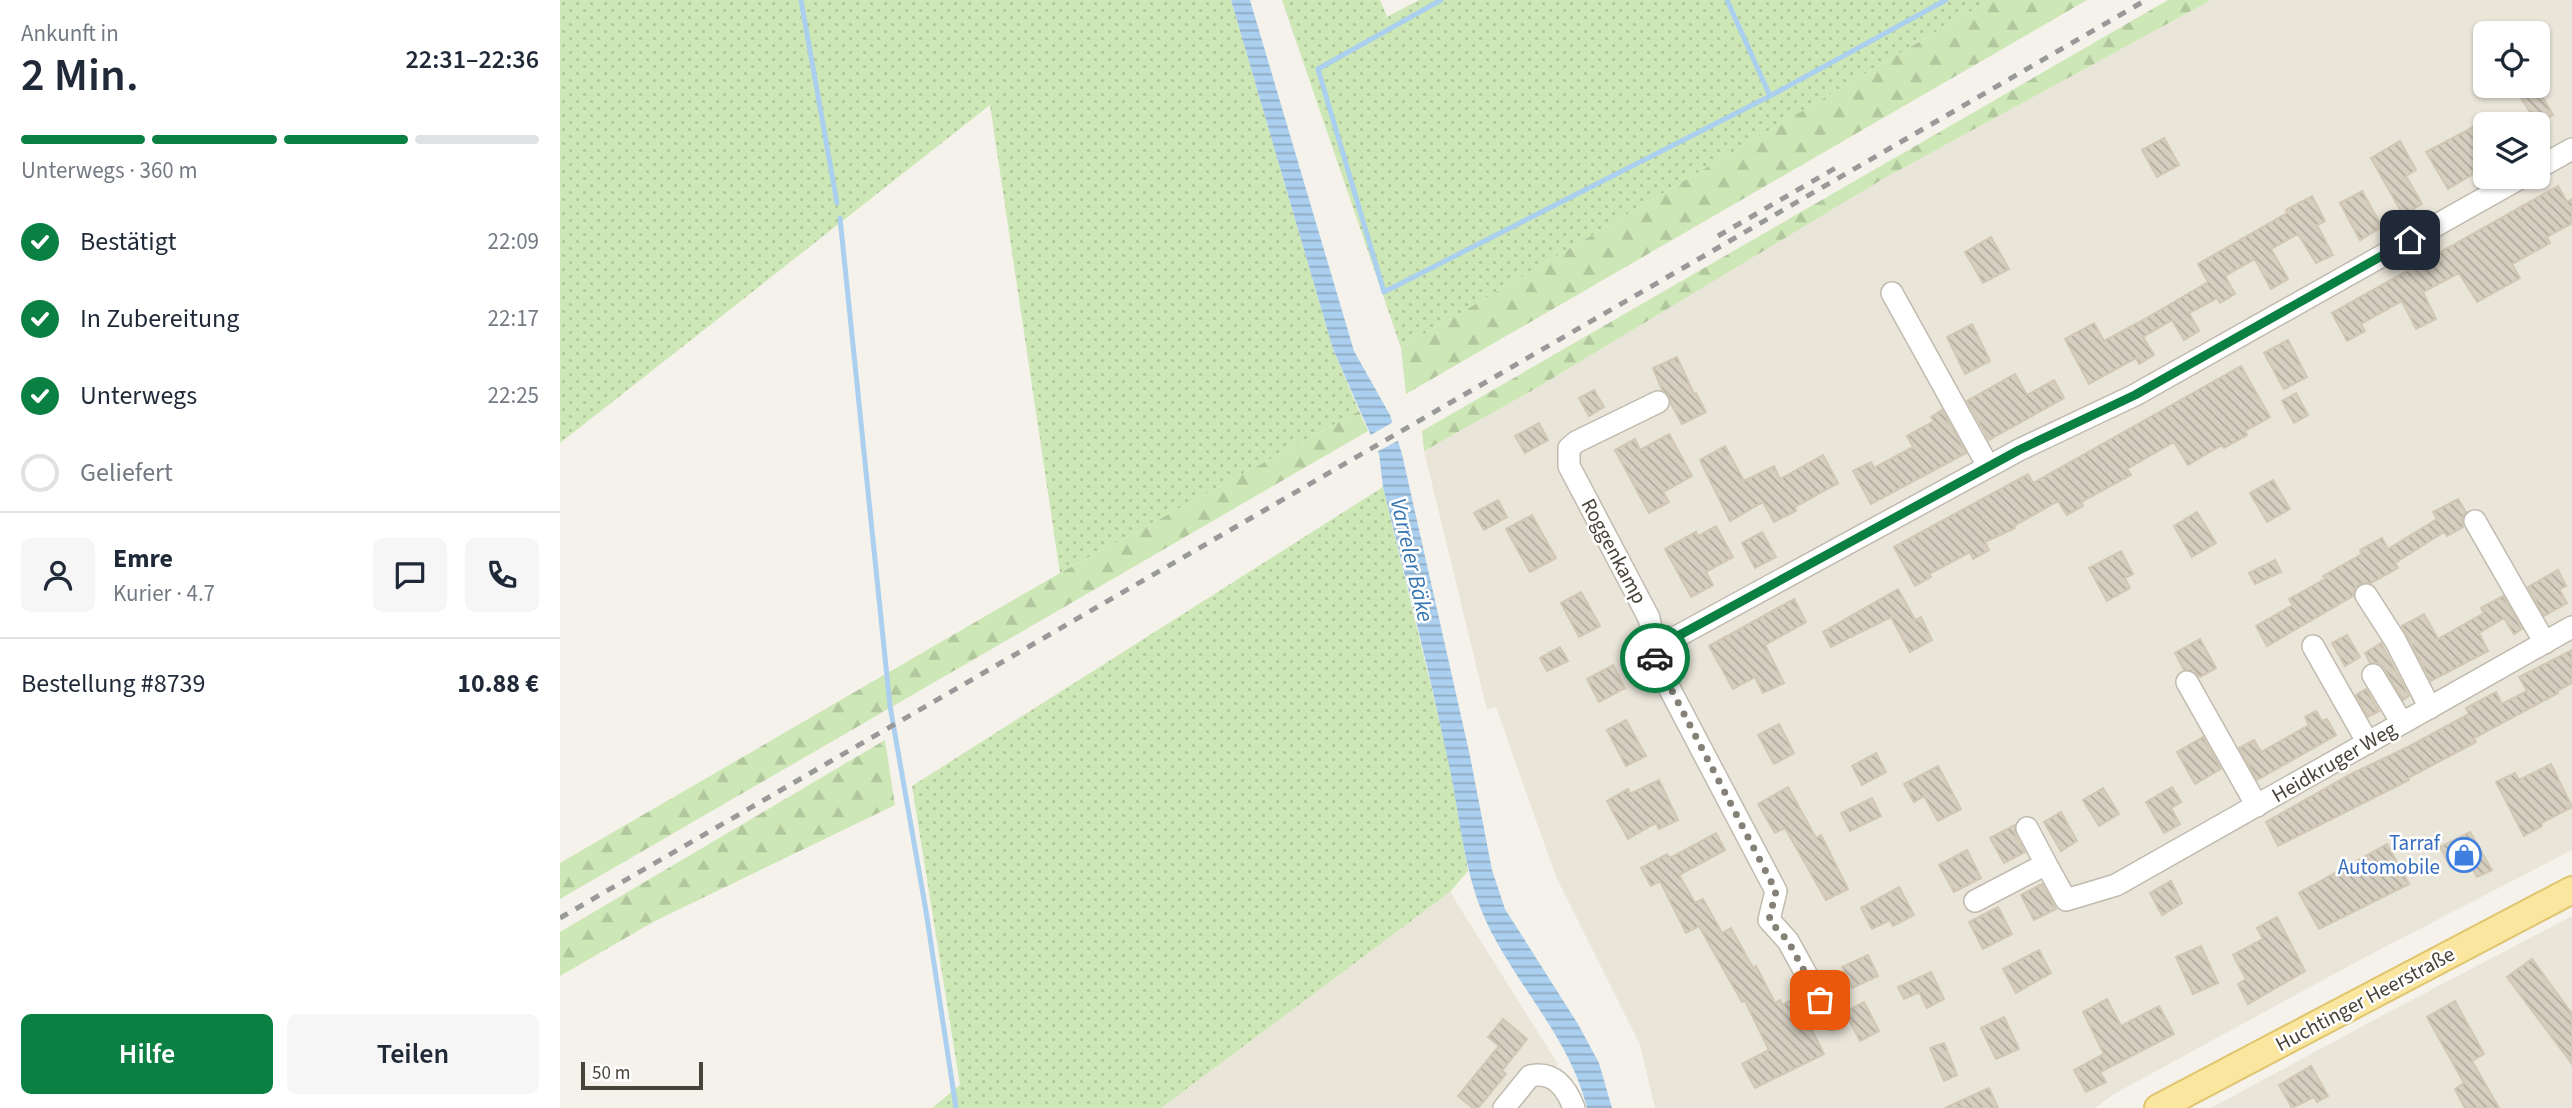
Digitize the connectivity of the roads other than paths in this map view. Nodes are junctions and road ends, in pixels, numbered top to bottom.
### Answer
1 (2572, 149) edge
2 (2550, 161) edge
3 (2501, 189) edge
4 (1892, 293) dead end
5 (1658, 401) dead end
6 (1988, 466) junction
7 (2475, 521) dead end
8 (2366, 595) dead end
9 (2572, 627) edge
10 (1653, 638) junction
11 (2544, 643) junction
12 (2314, 646) dead end
13 (2373, 675) dead end
14 (2187, 682) dead end
15 (2430, 708) junction
16 (2402, 723) junction
17 (2368, 743) junction
18 (2257, 806) junction
19 (2026, 828) dead end
20 (2046, 863) junction
21 (2572, 890) edge
22 (1975, 901) dead end
23 (1831, 1020) dead end
24 (1504, 1108) edge
25 (1574, 1108) edge
26 (2158, 1108) edge

1 - 2 street
3 - 6 street
4 - 6 street
5 - 10 street, Roggenkamp
6 - 10 street
7 - 11 street
8 - 15 street
9 - 11 street, Heidkruger Weg
10 - 23 street, Roggenkamp
11 - 15 street, Heidkruger Weg
12 - 17 street
13 - 16 street
14 - 18 street
15 - 16 street, Heidkruger Weg
16 - 17 street, Heidkruger Weg
17 - 18 street, Heidkruger Weg
18 - 20 street, Heidkruger Weg
19 - 20 street
20 - 22 street
21 - 26 main road, Huchtinger Heerstraße
24 - 25 street

